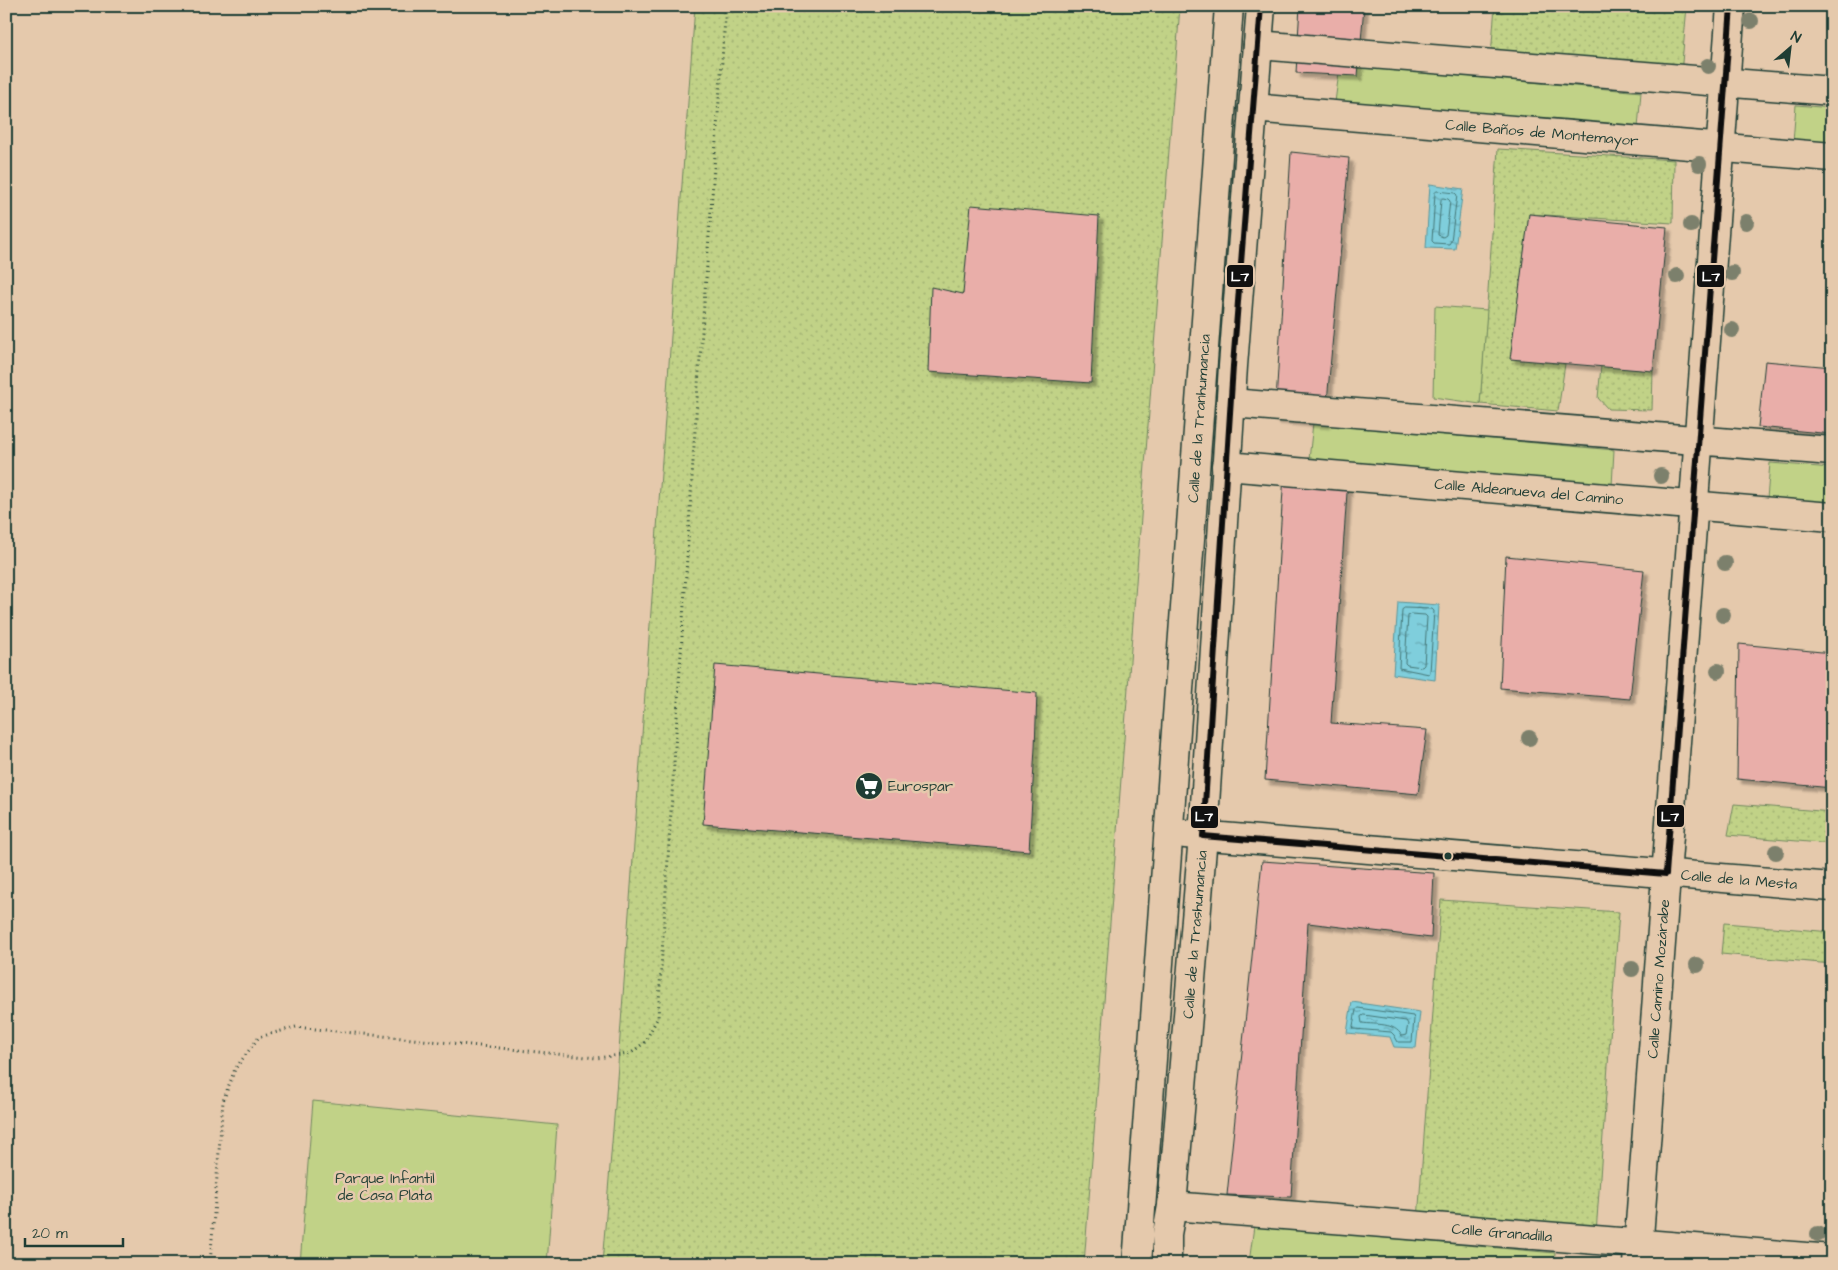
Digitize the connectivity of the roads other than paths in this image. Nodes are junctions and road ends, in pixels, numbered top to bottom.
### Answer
1 (1229, 6) edge
2 (1261, 6) edge
3 (1730, 6) edge
4 (1258, 45) junction
5 (1725, 83) junction
6 (1832, 91) edge
7 (1253, 108) junction
8 (1720, 147) junction
9 (1832, 157) edge
10 (1232, 403) junction
11 (1698, 440) junction
12 (1832, 451) edge
13 (1226, 466) junction
14 (1694, 505) junction
15 (1832, 517) edge
16 (1169, 832) junction
17 (1202, 836) junction
18 (1666, 874) junction
19 (1832, 887) edge
20 (1172, 1206) junction
21 (1638, 1254) edge
22 (1832, 1259) edge
23 (1137, 1264) edge
24 (1167, 1264) edge

1 - 16 street, Calle de la Tranhumancia
2 - 4 street, Calle de la Trashumancia
3 - 5 street, Calle Camino Mozárabe
4 - 5 street
4 - 7 street, Calle de la Trashumancia
5 - 6 street
5 - 8 street, Calle Camino Mozárabe
7 - 8 street, Calle Baños de Montemayor
7 - 10 street, Calle de la Trashumancia
8 - 9 street, Calle Baños de Montemayor
8 - 11 street, Calle Camino Mozárabe
10 - 11 street
10 - 13 street, Calle de la Trashumancia
11 - 12 street
11 - 14 street, Calle Camino Mozárabe
13 - 14 street, Calle Aldeanueva del Camino
13 - 17 street, Calle de la Trashumancia
14 - 15 street, Calle Aldeanueva del Camino
14 - 18 street, Calle Camino Mozárabe
16 - 17 street, Calle de la Mesta
16 - 23 street, Calle de la Trashumancia
17 - 18 street, Calle de la Mesta
17 - 20 street, Calle de la Trashumancia
18 - 19 street, Calle de la Mesta
18 - 21 street, Calle Camino Mozárabe
20 - 21 street, Calle Granadilla
20 - 24 street, Calle de la Trashumancia
21 - 22 street, Calle Granadilla

